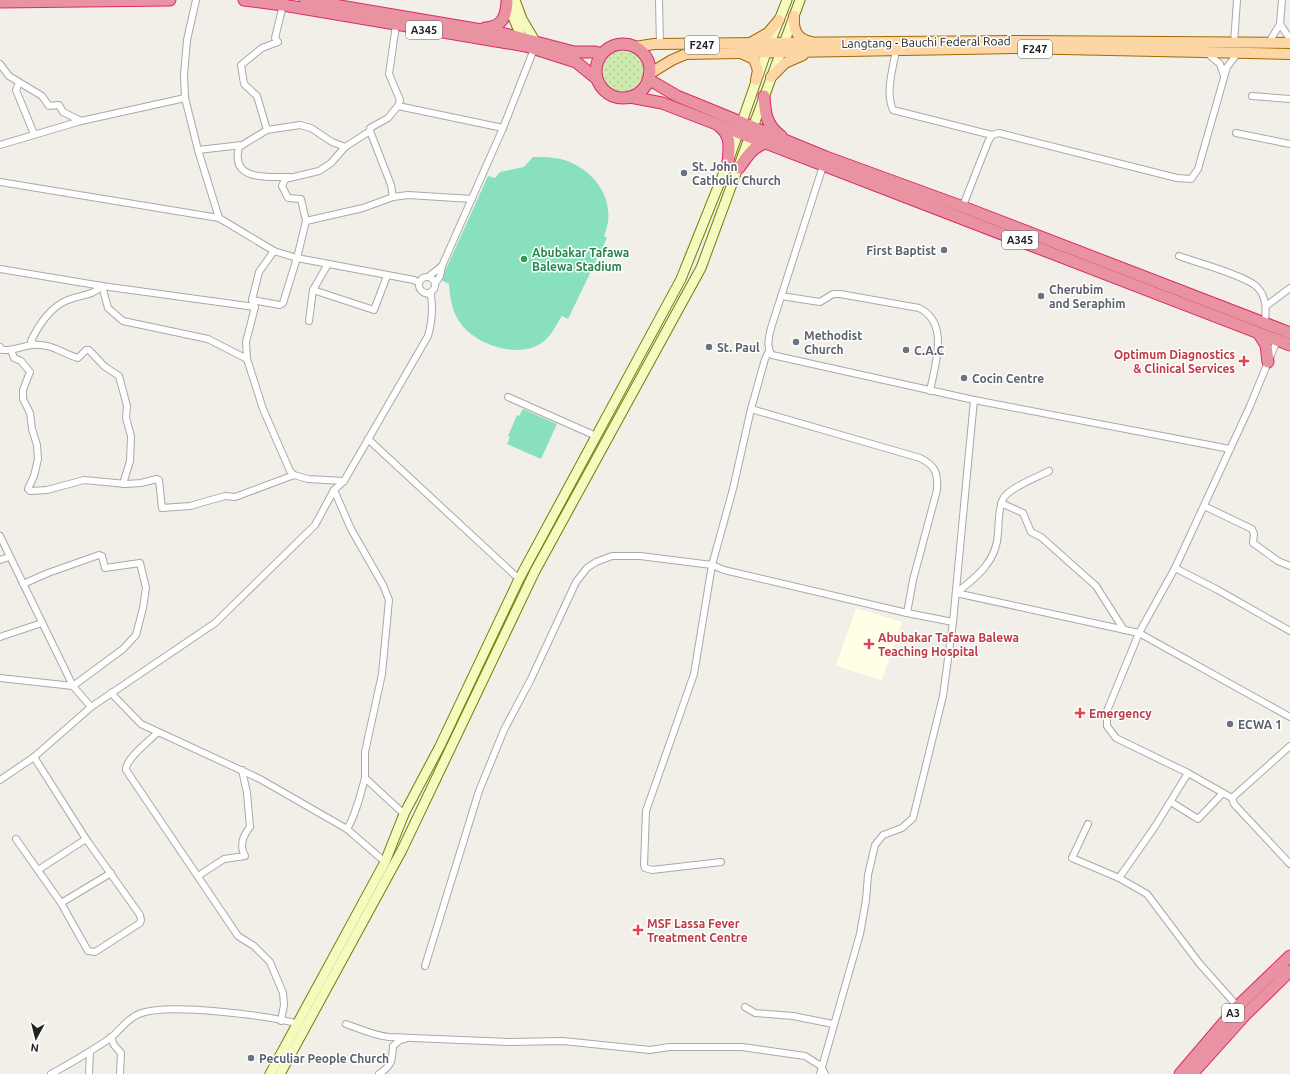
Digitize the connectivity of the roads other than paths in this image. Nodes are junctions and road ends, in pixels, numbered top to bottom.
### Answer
1 (170, 0) edge
2 (196, 0) edge
3 (244, 0) edge
4 (305, 0) edge
5 (659, 0) edge
6 (787, 0) edge
7 (800, 0) edge
8 (1237, 0) edge
9 (1282, 0) edge
10 (509, 1) edge
11 (0, 2) edge
12 (283, 5) junction
13 (360, 5) edge
14 (794, 16) junction
15 (779, 20) junction
16 (1280, 24) junction
17 (396, 25) junction
18 (475, 30) junction
19 (1290, 39) edge
20 (529, 43) junction
21 (819, 43) junction
22 (1234, 43) junction
23 (747, 44) junction
24 (1268, 44) junction
25 (1290, 44) edge
26 (660, 45) junction
27 (635, 47) junction
28 (1191, 47) junction
29 (768, 48) junction
30 (781, 48) junction
31 (896, 50) junction
32 (811, 52) junction
33 (741, 53) junction
34 (1207, 53) junction
35 (602, 54) junction
36 (1237, 54) junction
37 (1290, 54) edge
38 (0, 64) edge
39 (649, 77) junction
40 (771, 78) junction
41 (1224, 78) junction
42 (597, 79) junction
43 (756, 80) junction
44 (18, 84) junction
45 (764, 96) junction
46 (1252, 96) dead end
47 (630, 97) junction
48 (185, 98) junction
49 (1290, 99) edge
50 (398, 106) junction
51 (81, 121) junction
52 (717, 125) junction
53 (740, 127) junction
54 (503, 128) junction
55 (268, 130) junction
56 (370, 131) junction
57 (752, 132) junction
58 (1236, 133) dead end
59 (34, 134) junction
60 (992, 135) junction
61 (788, 141) junction
62 (766, 144) junction
63 (1290, 144) edge
64 (0, 145) edge
65 (245, 145) junction
66 (345, 147) junction
67 (198, 150) junction
68 (728, 162) junction
69 (823, 166) junction
70 (739, 168) junction
71 (295, 177) junction
72 (0, 182) edge
73 (393, 197) junction
74 (472, 199) junction
75 (961, 212) junction
76 (219, 218) junction
77 (306, 221) junction
78 (274, 251) junction
79 (1074, 255) junction
80 (1179, 256) dead end
81 (297, 258) junction
82 (328, 264) junction
83 (442, 266) junction
84 (0, 269) edge
85 (388, 276) junction
86 (428, 277) junction
87 (405, 280) junction
88 (419, 283) junction
89 (435, 284) junction
90 (1164, 284) junction
91 (102, 286) junction
92 (1290, 288) edge
93 (313, 290) junction
94 (422, 292) junction
95 (432, 292) junction
96 (1160, 295) junction
97 (781, 296) junction
98 (252, 300) junction
99 (432, 304) junction
100 (1266, 306) junction
101 (255, 307) junction
102 (309, 321) dead end
103 (1264, 322) junction
104 (1286, 331) edge
105 (1259, 334) junction
106 (1276, 340) junction
107 (35, 345) junction
108 (1290, 345) edge
109 (0, 347) edge
110 (11, 350) junction
111 (769, 351) junction
112 (247, 359) junction
113 (1268, 362) junction
114 (930, 391) junction
115 (508, 397) dead end
116 (974, 400) junction
117 (750, 409) junction
118 (596, 436) junction
119 (368, 439) junction
120 (1230, 449) junction
121 (1049, 471) dead end
122 (294, 475) junction
123 (344, 481) junction
124 (124, 484) junction
125 (334, 490) junction
126 (1001, 503) junction
127 (1204, 506) junction
128 (0, 536) edge
129 (9, 557) junction
130 (0, 560) edge
131 (712, 565) junction
132 (1290, 566) edge
133 (1175, 568) junction
134 (519, 579) junction
135 (23, 584) junction
136 (528, 586) junction
137 (956, 593) junction
138 (906, 613) junction
139 (953, 622) junction
140 (42, 623) junction
141 (1124, 630) junction
142 (1290, 631) edge
143 (1139, 633) junction
144 (0, 637) edge
145 (0, 678) edge
146 (73, 686) junction
147 (111, 693) junction
148 (91, 707) junction
149 (1290, 717) edge
150 (157, 733) junction
151 (1290, 746) edge
152 (34, 757) junction
153 (242, 770) junction
154 (1188, 773) junction
155 (364, 778) junction
156 (0, 780) edge
157 (1223, 793) junction
158 (1232, 798) junction
159 (1171, 802) junction
160 (404, 814) junction
161 (1088, 824) dead end
162 (347, 829) junction
163 (16, 839) dead end
164 (86, 840) junction
165 (385, 862) junction
166 (722, 862) dead end
167 (1290, 864) edge
168 (38, 870) junction
169 (111, 873) junction
170 (198, 876) junction
171 (1119, 878) junction
172 (61, 903) junction
173 (1290, 956) edge
174 (425, 966) dead end
175 (1290, 971) edge
176 (1238, 1006) junction
177 (745, 1007) dead end
178 (1246, 1014) junction
179 (281, 1020) junction
180 (346, 1024) dead end
181 (834, 1024) junction
182 (303, 1025) junction
183 (112, 1037) junction
184 (411, 1038) junction
185 (90, 1052) junction
186 (822, 1066) junction
187 (51, 1074) edge
188 (89, 1074) edge
189 (120, 1074) edge
190 (270, 1074) edge
191 (280, 1074) edge
192 (379, 1074) edge
193 (820, 1074) edge
194 (825, 1074) edge
195 (1180, 1074) edge
196 (1192, 1074) edge

1 - 11 highway
2 - 48 street
3 - 12 highway, A345
4 - 13 highway, A345
5 - 26 street
6 - 15 street
7 - 14 street
8 - 22 street
9 - 16 street
10 - 18 highway
10 - 20 street
10 - 20 street
12 - 17 highway, A345
12 - 55 street
13 - 18 highway, A345
14 - 21 main road
14 - 30 street
15 - 23 main road
15 - 29 street
16 - 19 street
16 - 24 street
17 - 20 highway, A345
17 - 50 street
18 - 20 highway, A345
20 - 35 highway, A345
20 - 42 highway, A345
20 - 54 street
21 - 28 main road, Langtang - Bauchi Federal Road / F247
21 - 30 main road, Langtang - Bauchi Federal Road / F247
22 - 24 main road, Langtang - Bauchi Federal Road / F247
22 - 28 main road, Langtang - Bauchi Federal Road / F247
23 - 26 main road, Langtang - Bauchi Federal Road / F247
23 - 29 main road, Langtang - Bauchi Federal Road / F247
24 - 25 main road, Langtang - Bauchi Federal Road / F247
26 - 27 main road, Langtang - Bauchi Federal Road / F247
27 - 35 highway
27 - 39 highway
28 - 31 main road, Langtang - Bauchi Federal Road / F247
28 - 34 main road, Langtang - Bauchi Federal Road / F247
29 - 30 main road, Langtang - Bauchi Federal Road / F247
29 - 33 main road, Langtang - Bauchi Federal Road / F247
29 - 43 street
30 - 32 main road, Langtang - Bauchi Federal Road / F247
30 - 40 street
31 - 32 main road, Langtang - Bauchi Federal Road / F247
31 - 60 street
32 - 40 main road
33 - 39 main road, Langtang - Bauchi Federal Road / F247
33 - 43 main road
34 - 36 main road, Langtang - Bauchi Federal Road / F247
34 - 41 street
35 - 42 highway
36 - 37 main road, Langtang - Bauchi Federal Road / F247
36 - 41 street
38 - 44 street
39 - 47 highway
39 - 53 highway, A345
40 - 45 street
41 - 60 street
42 - 47 highway, A345
43 - 53 street
44 - 51 street
44 - 59 street
45 - 57 street
45 - 61 highway
46 - 49 street
47 - 52 highway, A345
48 - 51 street
48 - 67 street
50 - 54 street
50 - 56 street
51 - 59 street
52 - 53 highway, A345
52 - 68 highway
53 - 57 highway, A345
53 - 68 street
54 - 74 street
55 - 65 street
55 - 66 street
56 - 66 street
56 - 73 street
57 - 61 highway, A345
57 - 62 highway, A345
57 - 70 street
58 - 63 street
59 - 64 street
60 - 75 street
61 - 75 highway, A345
62 - 69 highway, A345
62 - 70 highway
65 - 67 street
65 - 71 street
66 - 71 street
67 - 76 street
68 - 118 street
69 - 75 highway, A345
69 - 97 street
70 - 136 street
71 - 77 street
72 - 76 street
73 - 74 street
73 - 77 street
74 - 83 street
75 - 79 highway, A345
76 - 78 street
77 - 81 street
78 - 81 street
78 - 98 street
79 - 90 highway, A345
79 - 96 highway, A345
80 - 100 street
81 - 82 street
81 - 98 street
82 - 85 street
82 - 93 street
83 - 86 street
83 - 89 street
84 - 91 street
85 - 87 street
85 - 93 street
86 - 88 street
86 - 89 street
87 - 88 street
87 - 94 street
88 - 94 street
89 - 95 street
90 - 96 highway
90 - 103 highway, A345
91 - 101 street
91 - 107 street
91 - 112 street
92 - 100 street
93 - 102 street
94 - 95 street
94 - 99 street
95 - 99 street
96 - 105 highway, A345
97 - 111 street
97 - 114 street
98 - 101 street
99 - 119 street
100 - 103 street
101 - 112 street
103 - 104 highway, A345
104 - 106 street
105 - 106 highway, A345
105 - 113 highway
106 - 108 highway, A345
106 - 113 street
107 - 110 street
107 - 124 street
109 - 110 street
110 - 124 street
111 - 114 street
111 - 117 street
112 - 122 street
113 - 120 street
114 - 116 street
115 - 118 street
116 - 120 street
116 - 137 street
117 - 131 street
117 - 138 street
118 - 134 street
119 - 123 street
119 - 134 street
120 - 127 street
121 - 126 street
122 - 123 street
122 - 124 street
123 - 125 street
125 - 147 street
125 - 155 street
126 - 137 street
126 - 141 street
127 - 132 street
127 - 133 street
128 - 129 street
129 - 130 street
129 - 135 street
131 - 138 street
131 - 166 street
131 - 174 street
133 - 142 street
133 - 143 street
134 - 136 street
134 - 160 street
135 - 140 street
135 - 146 street
136 - 182 street
137 - 139 street
137 - 141 street
138 - 139 street
139 - 181 street
140 - 144 street
140 - 146 street
141 - 143 street
143 - 149 street
143 - 154 street
145 - 146 street
146 - 148 street
147 - 148 street
147 - 150 street
148 - 152 street
150 - 153 street
150 - 170 street
151 - 158 street
152 - 156 street
152 - 164 street
153 - 162 street
153 - 170 street
154 - 157 street
154 - 159 street
155 - 160 street
155 - 162 street
157 - 158 street
157 - 159 street
158 - 167 street
159 - 171 street
160 - 165 street
161 - 171 street
162 - 165 street
163 - 168 street
164 - 168 street
164 - 169 street
165 - 182 street
168 - 172 street
169 - 172 street
169 - 172 street
170 - 179 street
171 - 176 street
173 - 176 highway, A3
175 - 178 highway, A3
176 - 178 street
176 - 195 highway, A3
177 - 181 street
178 - 196 highway, A3
179 - 182 street
179 - 183 street
180 - 184 street
181 - 186 street
182 - 190 street
182 - 191 street
183 - 185 street
183 - 189 street
184 - 186 street
184 - 192 street
185 - 187 street
185 - 188 street
186 - 193 street
186 - 194 street

